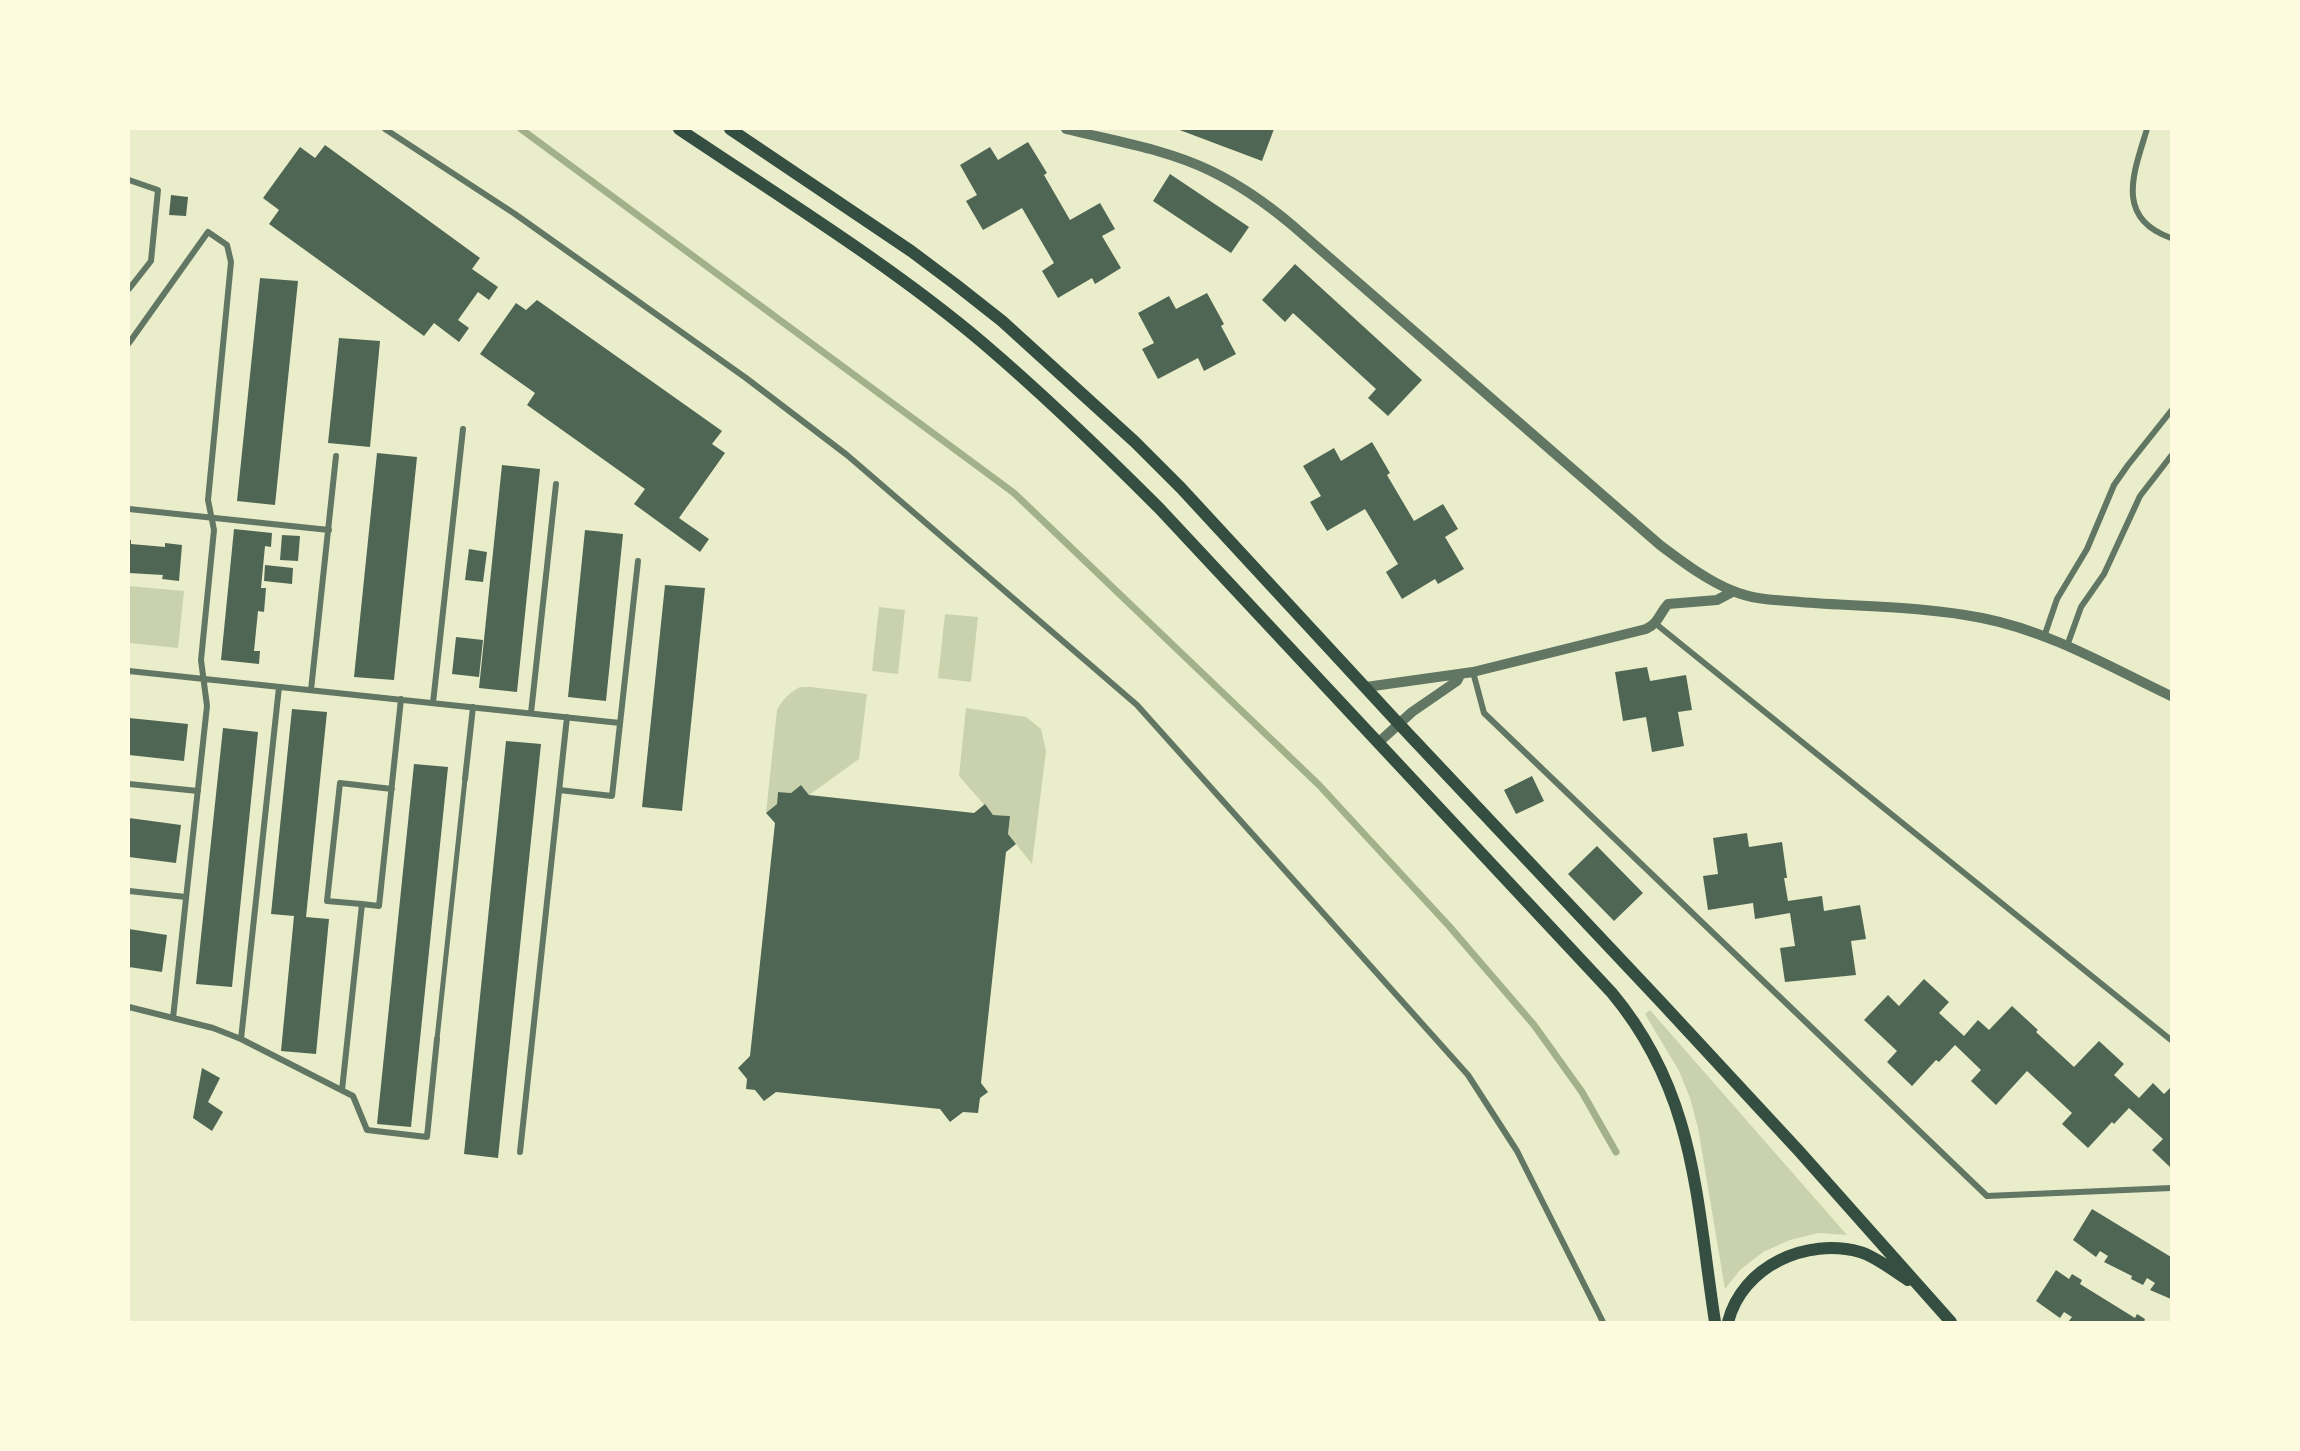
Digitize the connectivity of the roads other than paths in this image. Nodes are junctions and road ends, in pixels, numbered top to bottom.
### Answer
1 (385, 129) edge
2 (680, 129) edge
3 (730, 129) edge
4 (1066, 129) edge
5 (2147, 129) edge
6 (129, 180) edge
7 (2171, 238) edge
8 (129, 289) edge
9 (129, 343) edge
10 (2171, 411) edge
11 (463, 429) dead end
12 (336, 456) dead end
13 (2171, 456) edge
14 (555, 484) dead end
15 (129, 509) edge
16 (211, 518) junction
17 (329, 530) junction
18 (638, 561) dead end
19 (1734, 591) junction
20 (1656, 624) junction
21 (2044, 637) junction
22 (2067, 646) junction
23 (129, 671) edge
24 (1473, 672) junction
25 (1460, 675) junction
26 (204, 679) junction
27 (279, 687) junction
28 (1366, 687) junction
29 (311, 690) junction
30 (2171, 696) edge
31 (401, 699) junction
32 (433, 703) junction
33 (473, 707) junction
34 (531, 713) junction
35 (567, 717) junction
36 (620, 723) junction
37 (1399, 724) junction
38 (1378, 742) junction
39 (465, 779) joint
40 (129, 784) edge
41 (392, 789) junction
42 (559, 790) junction
43 (198, 791) junction
44 (129, 891) edge
45 (186, 897) junction
46 (362, 904) junction
47 (129, 1007) edge
48 (173, 1018) junction
49 (241, 1039) junction
50 (437, 1039) joint
51 (2171, 1040) edge
52 (342, 1090) junction
53 (520, 1152) dead end
54 (2171, 1188) edge
55 (1923, 1291) junction
56 (1603, 1322) edge
57 (1715, 1322) edge
58 (1728, 1322) edge
59 (1952, 1322) edge

1 - 56 street
2 - 38 main road
3 - 28 main road
4 - 19 street
5 - 7 street
6 - 8 street
9 - 16 street
10 - 21 street
11 - 32 street
12 - 17 street
13 - 22 street
14 - 34 street
15 - 16 street
16 - 17 street
16 - 26 street
17 - 29 street
18 - 36 street
19 - 20 street
19 - 21 street
20 - 24 street
20 - 51 street
21 - 22 street
22 - 30 street
23 - 26 street
24 - 25 street
24 - 54 street
25 - 28 street
25 - 37 street
26 - 27 street
26 - 43 street
27 - 29 street
27 - 49 street
28 - 37 main road
29 - 31 street
31 - 32 street
31 - 41 street
32 - 33 street
33 - 34 street
33 - 39 street
34 - 35 street
35 - 36 street
35 - 42 street
36 - 42 street
37 - 38 street
37 - 55 main road
38 - 57 main road
39 - 50 street
40 - 43 street
41 - 46 street
41 - 46 street
42 - 53 street
43 - 45 street
44 - 45 street
45 - 48 street
46 - 52 street
47 - 48 street
48 - 49 street
49 - 52 street
50 - 52 street
55 - 58 main road
55 - 59 main road

